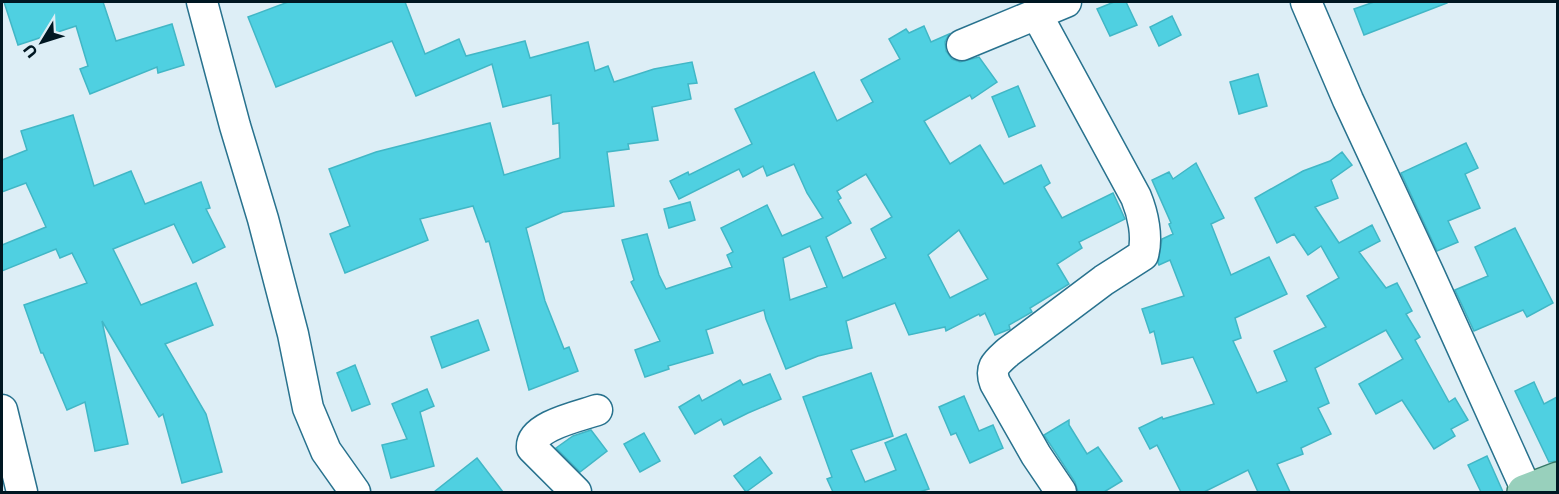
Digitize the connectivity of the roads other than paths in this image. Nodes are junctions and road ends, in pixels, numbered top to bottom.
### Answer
1 (202, 2) edge
2 (1066, 2) edge
3 (1306, 2) edge
4 (1037, 15) junction
5 (962, 45) dead end
6 (2, 410) edge
7 (597, 410) dead end
8 (1557, 479) edge
9 (22, 492) edge
10 (355, 492) edge
11 (576, 492) edge
12 (1061, 492) edge
13 (1525, 492) edge

1 - 10 street
2 - 4 street
3 - 13 street
4 - 5 street
4 - 12 street
6 - 9 street
7 - 11 street
8 - 13 main road

